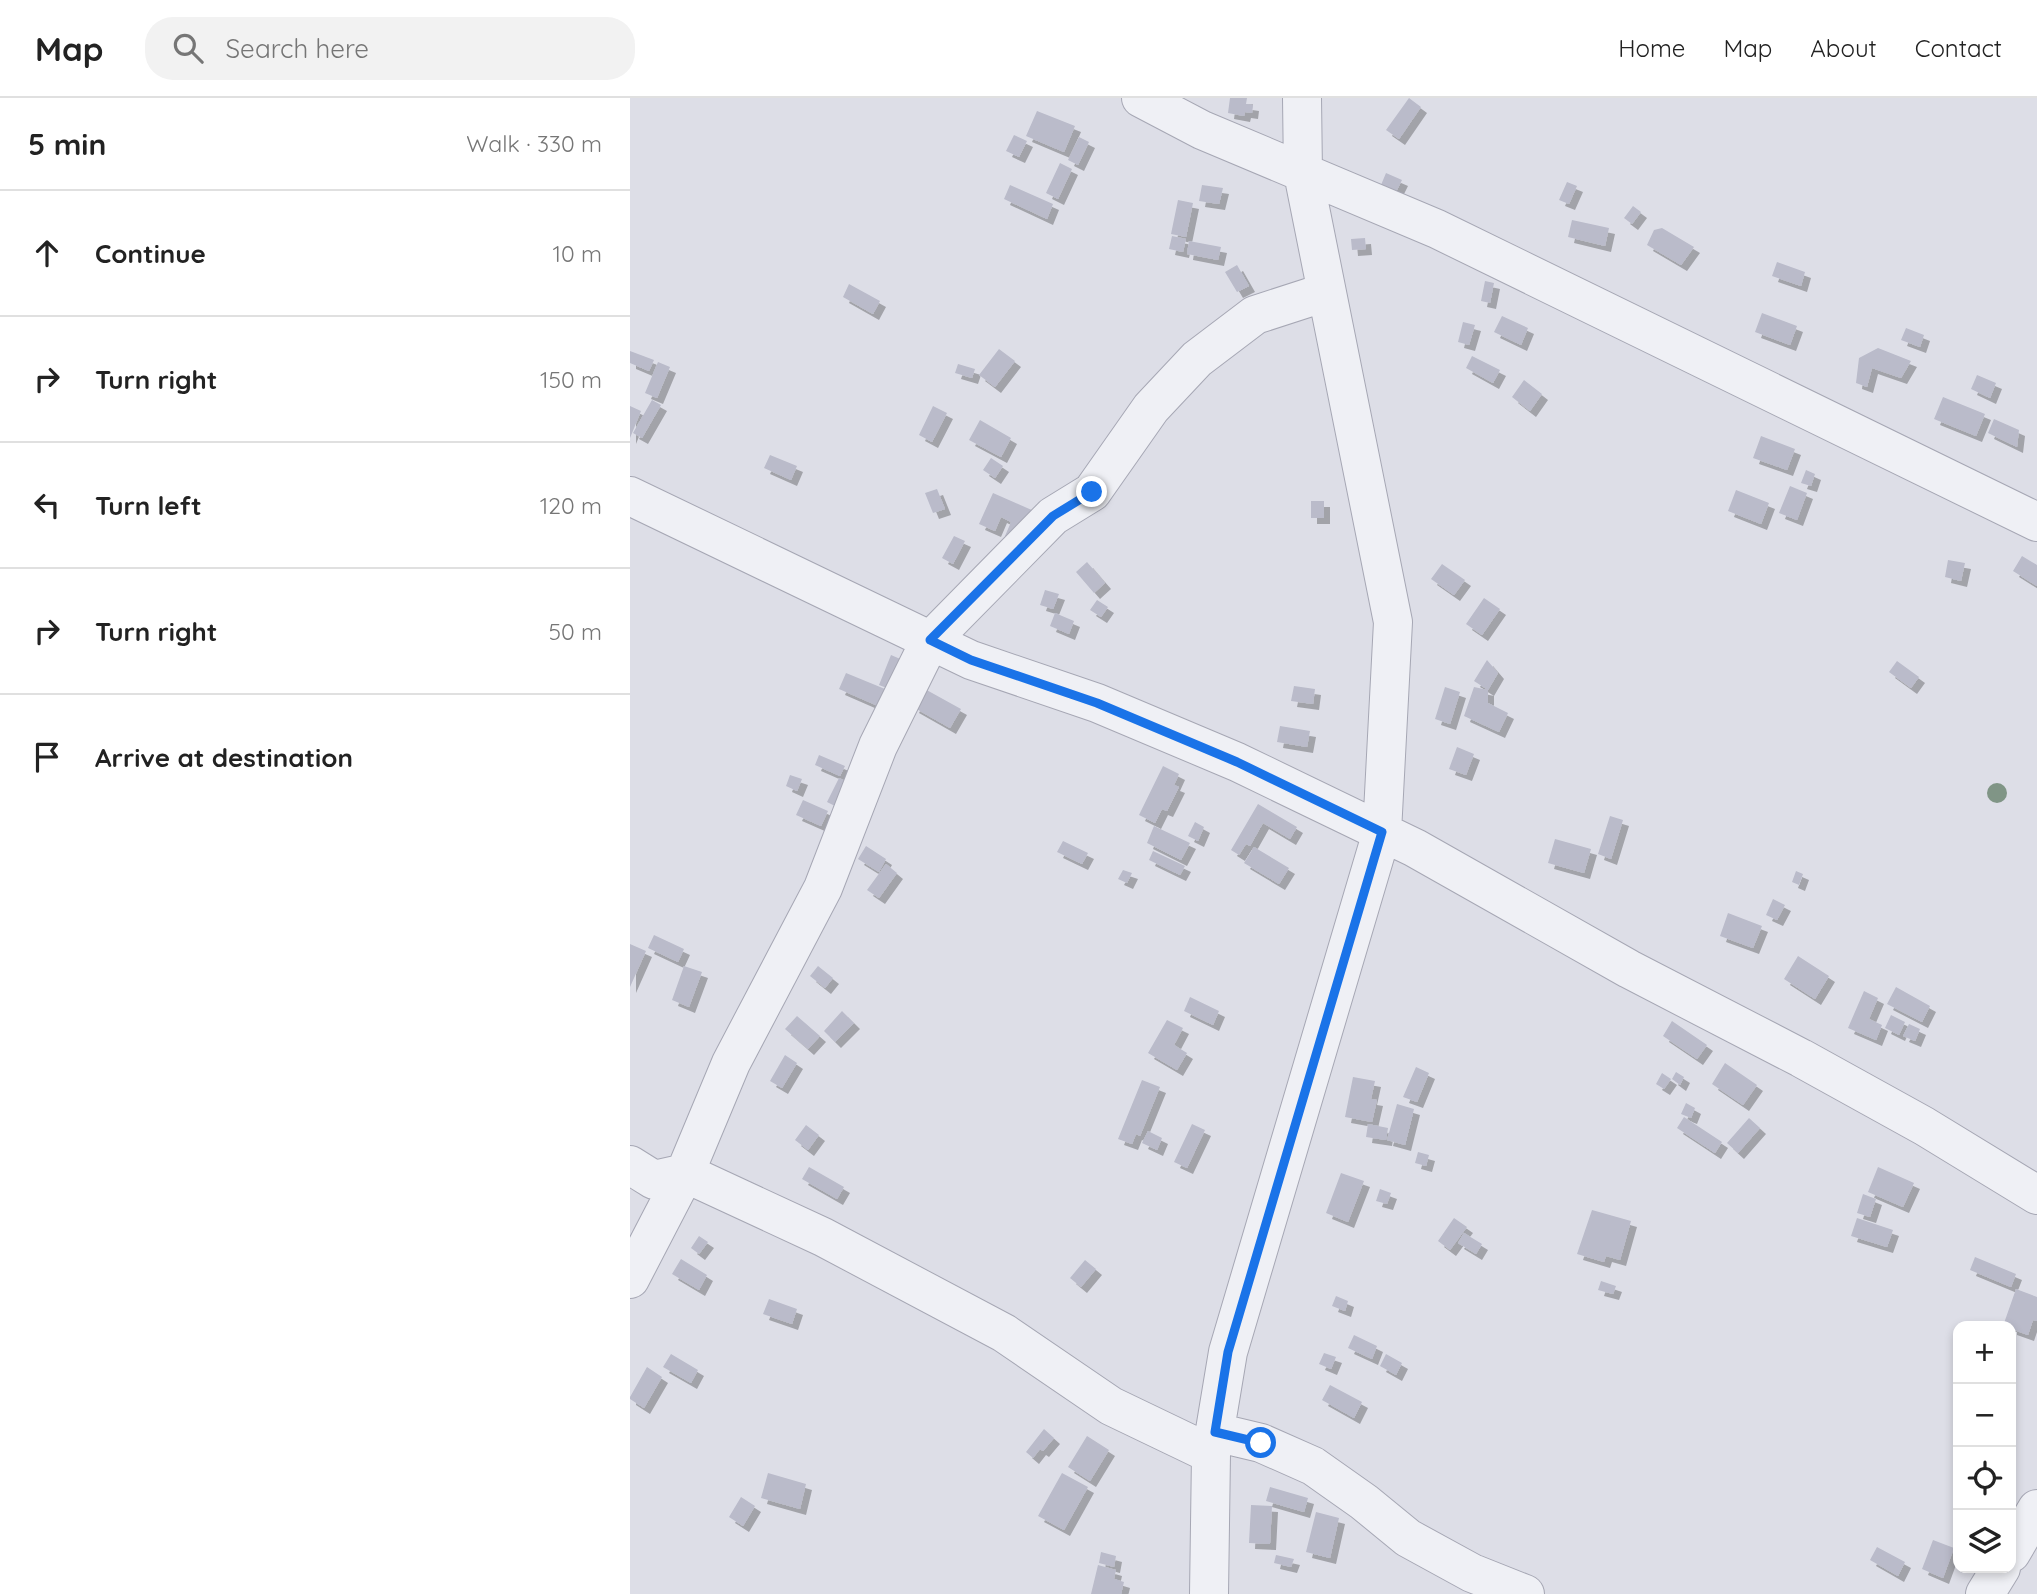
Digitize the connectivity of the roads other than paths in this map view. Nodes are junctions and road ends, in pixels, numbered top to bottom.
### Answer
1 (1141, 98) edge
2 (1302, 98) edge
3 (1303, 173) junction
4 (1326, 292) junction
5 (630, 496) edge
6 (2037, 522) edge
7 (930, 640) junction
8 (1382, 832) junction
9 (630, 1165) edge
10 (685, 1173) junction
11 (2037, 1195) edge
12 (630, 1279) edge
13 (1213, 1443) junction
14 (2037, 1508) edge
15 (2016, 1544) edge
16 (1998, 1573) edge
17 (1209, 1594) edge
18 (1525, 1594) edge
19 (1985, 1594) edge

1 - 3 street
2 - 3 street
3 - 4 street
3 - 6 street
4 - 7 street
4 - 8 street
5 - 7 street
7 - 8 street
7 - 10 street
8 - 11 street
8 - 13 street
9 - 10 street
10 - 12 street
10 - 13 street
13 - 17 street
13 - 18 street
14 - 15 street
16 - 19 street

